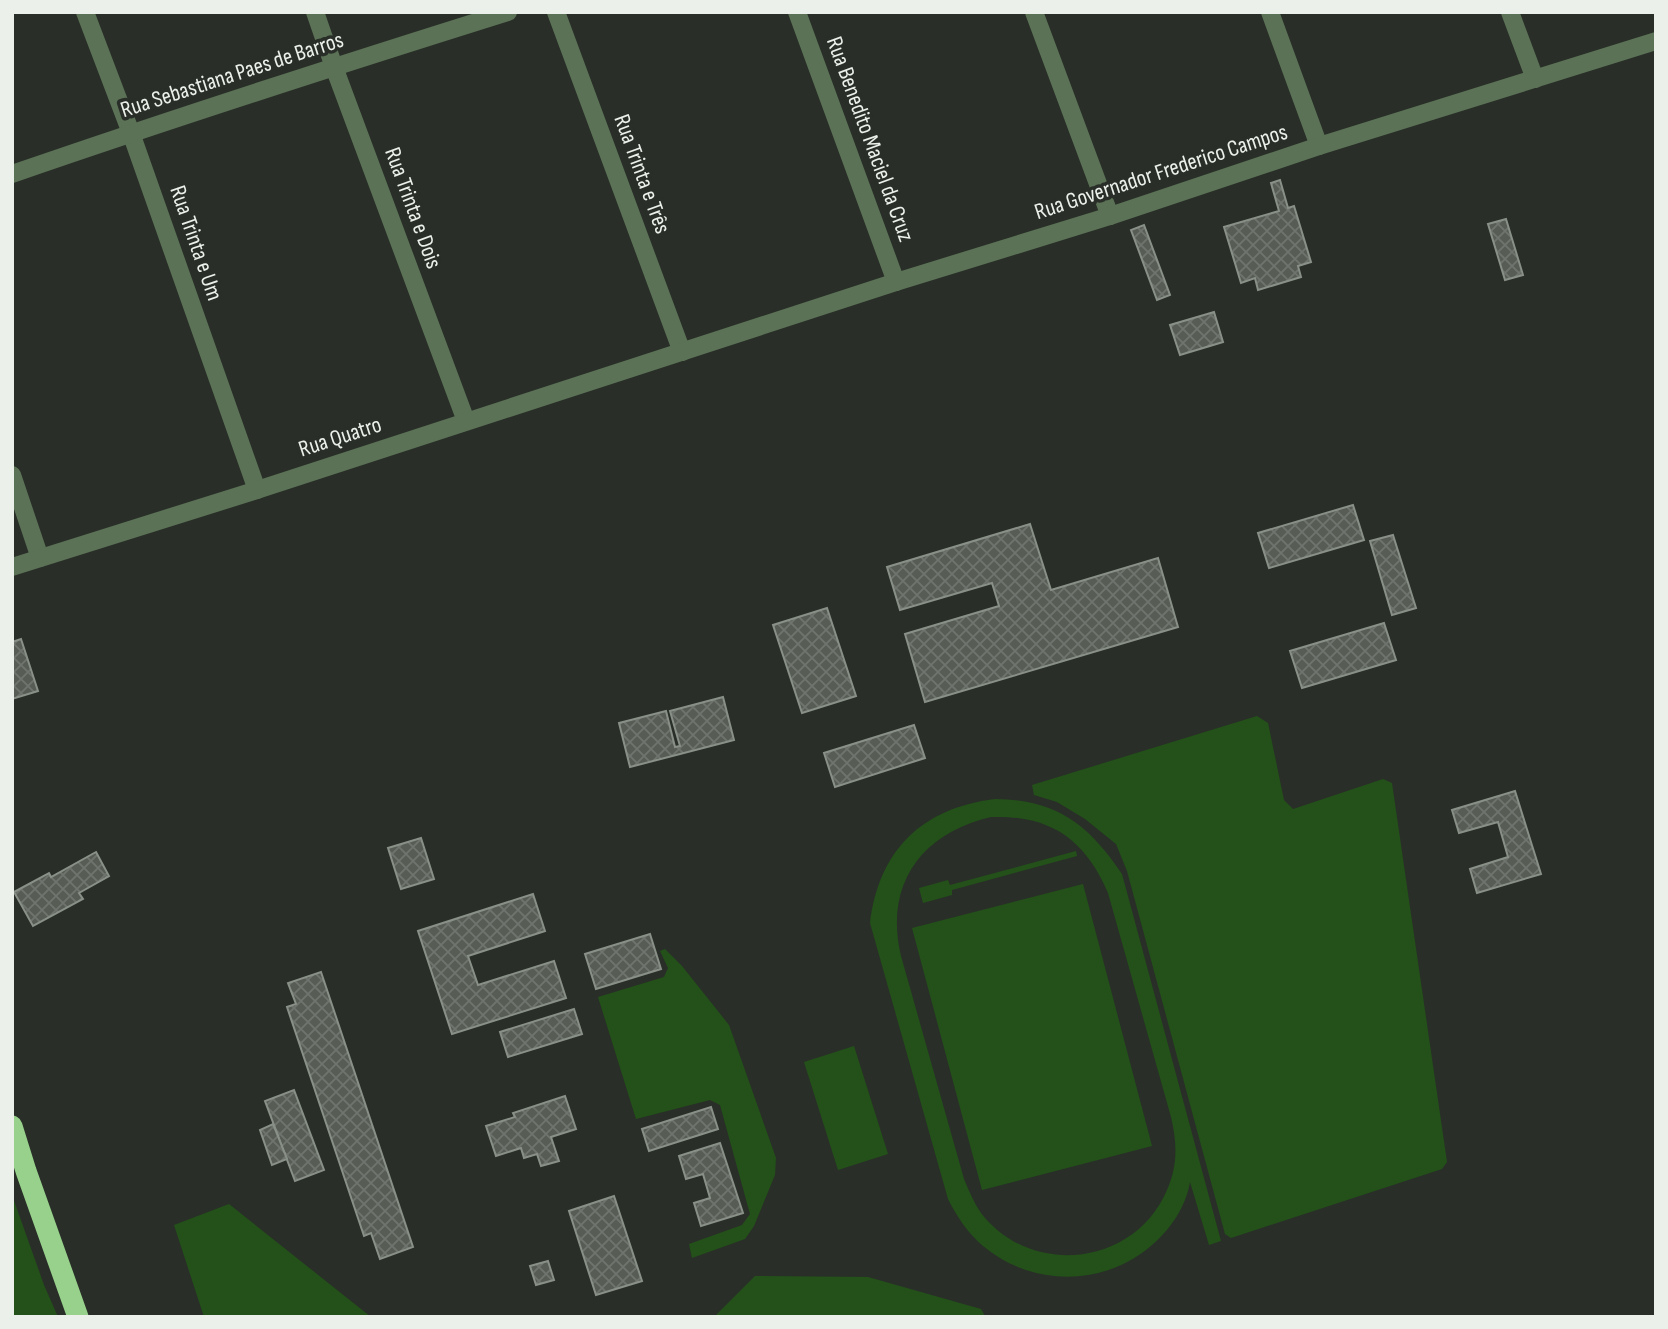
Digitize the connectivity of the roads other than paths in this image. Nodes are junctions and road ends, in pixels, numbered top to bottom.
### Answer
1 (85, 12) edge
2 (315, 12) edge
3 (508, 12) edge
4 (556, 12) edge
5 (797, 12) edge
6 (1034, 12) edge
7 (1270, 12) edge
8 (1510, 12) edge
9 (1656, 41) edge
10 (334, 67) junction
11 (1535, 79) junction
12 (131, 133) junction
13 (1319, 146) junction
14 (12, 174) edge
15 (1110, 216) junction
16 (897, 282) junction
17 (682, 352) junction
18 (466, 421) junction
19 (12, 475) edge
20 (257, 490) junction
21 (40, 558) junction
22 (12, 567) edge
23 (12, 1126) edge
24 (16, 1148) edge
25 (78, 1317) edge

1 - 12 street, Rua Trinta e Um
2 - 10 street, Rua Trinta e Dois
3 - 10 street, Rua Sebastiana Paes de Barros
4 - 17 street, Rua Trinta e Três
5 - 16 street, Rua Benedito Maciel da Cruz
6 - 15 street
7 - 13 street
8 - 11 street
9 - 11 street, Rua Governador Frederico Campos
10 - 12 street, Rua Sebastiana Paes de Barros
10 - 18 street, Rua Trinta e Dois
11 - 13 street, Rua Governador Frederico Campos
12 - 14 street, Rua Sebastiana Paes de Barros
12 - 20 street, Rua Trinta e Um
13 - 15 street, Rua Governador Frederico Campos
15 - 16 street, Rua Governador Frederico Campos
16 - 17 street, Rua Governador Frederico Campos
17 - 18 street, Rua Quatro
18 - 20 street, Rua Quatro
19 - 21 street
20 - 21 street, Rua Quatro
21 - 22 street, Rua Quatro
23 - 24 highway
24 - 25 highway

